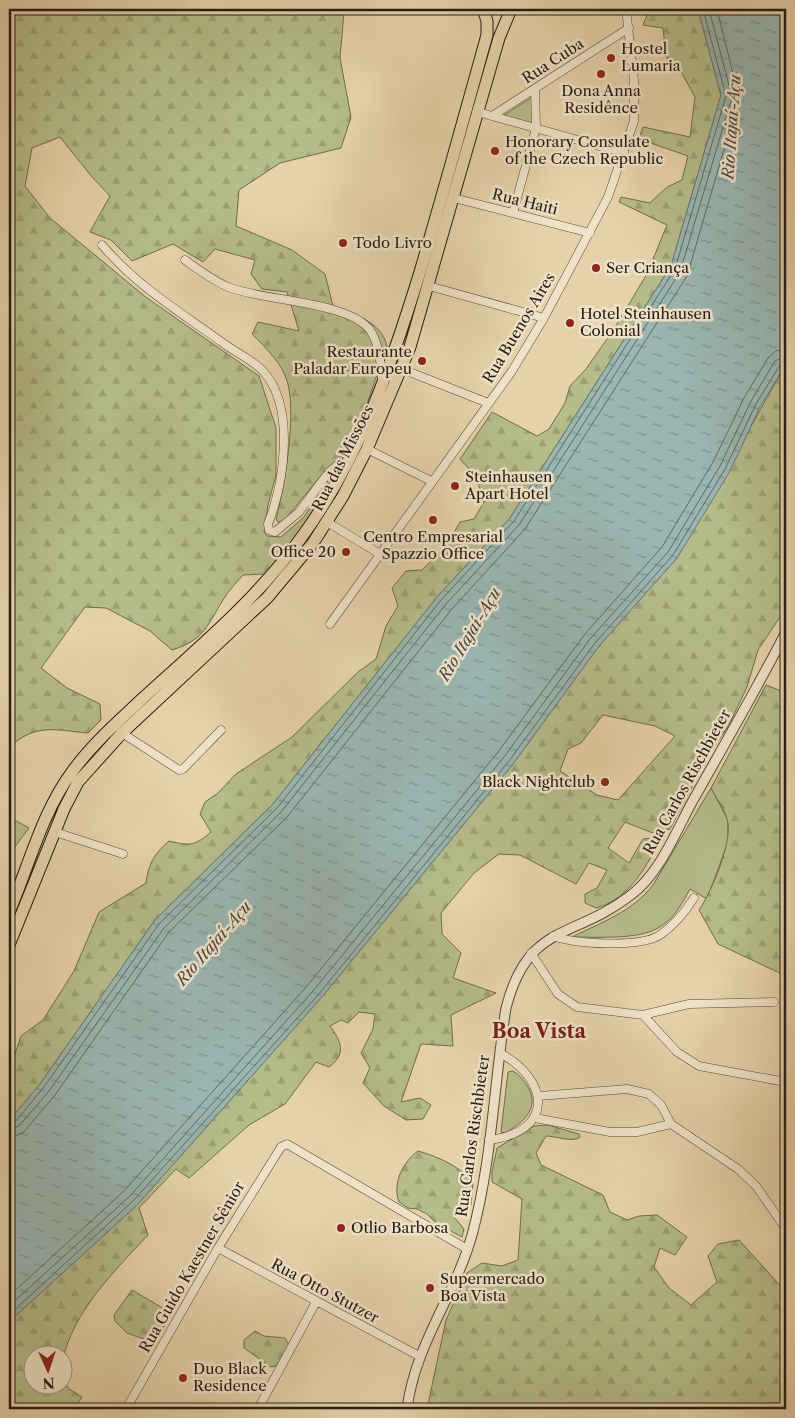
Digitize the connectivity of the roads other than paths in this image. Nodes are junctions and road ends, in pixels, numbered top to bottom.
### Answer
1 (483, 9) edge
2 (511, 9) edge
3 (626, 9) edge
4 (629, 28) junction
5 (535, 89) junction
6 (478, 112) junction
7 (492, 116) junction
8 (536, 128) junction
9 (624, 153) junction
10 (454, 198) junction
11 (513, 213) junction
12 (590, 233) junction
13 (102, 245) dead end
14 (185, 260) dead end
15 (420, 272) junction
16 (429, 286) junction
17 (544, 318) junction
18 (402, 369) junction
19 (383, 386) junction
20 (488, 403) junction
21 (367, 449) junction
22 (343, 472) junction
23 (431, 481) junction
24 (327, 522) junction
25 (380, 554) junction
26 (330, 624) dead end
27 (786, 632) edge
28 (221, 730) dead end
29 (122, 732) junction
30 (55, 832) junction
31 (123, 854) dead end
32 (694, 898) dead end
33 (9, 912) edge
34 (12, 926) edge
35 (553, 936) junction
36 (9, 945) edge
37 (531, 953) junction
38 (774, 1002) dead end
39 (642, 1015) junction
40 (500, 1053) junction
41 (786, 1082) edge
42 (539, 1096) junction
43 (534, 1118) junction
44 (671, 1124) junction
45 (489, 1140) junction
46 (786, 1230) edge
47 (218, 1248) junction
48 (467, 1249) junction
49 (316, 1302) junction
50 (419, 1356) junction
51 (126, 1409) edge
52 (258, 1409) edge
53 (407, 1409) edge

1 - 15 main road, Rua das Missões
2 - 6 main road, Rua das Missões
3 - 4 street, Rua Buenos Aires
4 - 5 street, Rua Cuba
4 - 9 street, Rua Buenos Aires
5 - 7 street, Rua Cuba
5 - 8 street
6 - 7 street
6 - 10 main road, Rua das Missões
7 - 8 street
8 - 9 street
8 - 11 street
9 - 12 street, Rua Buenos Aires
10 - 11 street, Rua Haiti
10 - 16 main road, Rua das Missões
11 - 12 street, Rua Haiti
12 - 17 street, Rua Buenos Aires
13 - 22 street
14 - 19 street
15 - 16 main road
15 - 19 main road, Rua das Missões
16 - 17 street
16 - 18 main road, Rua das Missões
17 - 20 street, Rua Buenos Aires
18 - 20 street
18 - 21 main road, Rua das Missões
19 - 22 main road, Rua das Missões
20 - 23 street, Rua Buenos Aires
21 - 23 street
21 - 24 main road, Rua das Missões
22 - 33 main road, Rua das Missões
23 - 25 street, Rua Buenos Aires
24 - 25 street
24 - 29 main road, Rua das Missões
25 - 26 street, Rua Buenos Aires
27 - 35 street, Rua Carlos Rischbieter
28 - 29 street
29 - 30 main road, Rua das Missões
30 - 31 street
30 - 34 main road, Rua das Missões
32 - 35 street
34 - 36 main road, Rua das Missões
35 - 37 street, Rua Carlos Rischbieter
37 - 39 street
37 - 40 street, Rua Carlos Rischbieter
38 - 39 street
39 - 41 street
40 - 42 street
40 - 45 street, Rua Carlos Rischbieter
42 - 43 street
42 - 44 street
43 - 44 street
43 - 45 street
44 - 46 street
45 - 48 street, Rua Carlos Rischbieter
47 - 48 street, Rua Guido Kaestner Sênior
47 - 49 street, Rua Otto Stutzer
47 - 51 street, Rua Guido Kaestner Sênior
48 - 50 street, Rua Carlos Rischbieter
49 - 50 street, Rua Otto Stutzer
49 - 52 street
50 - 53 street, Rua Carlos Rischbieter

